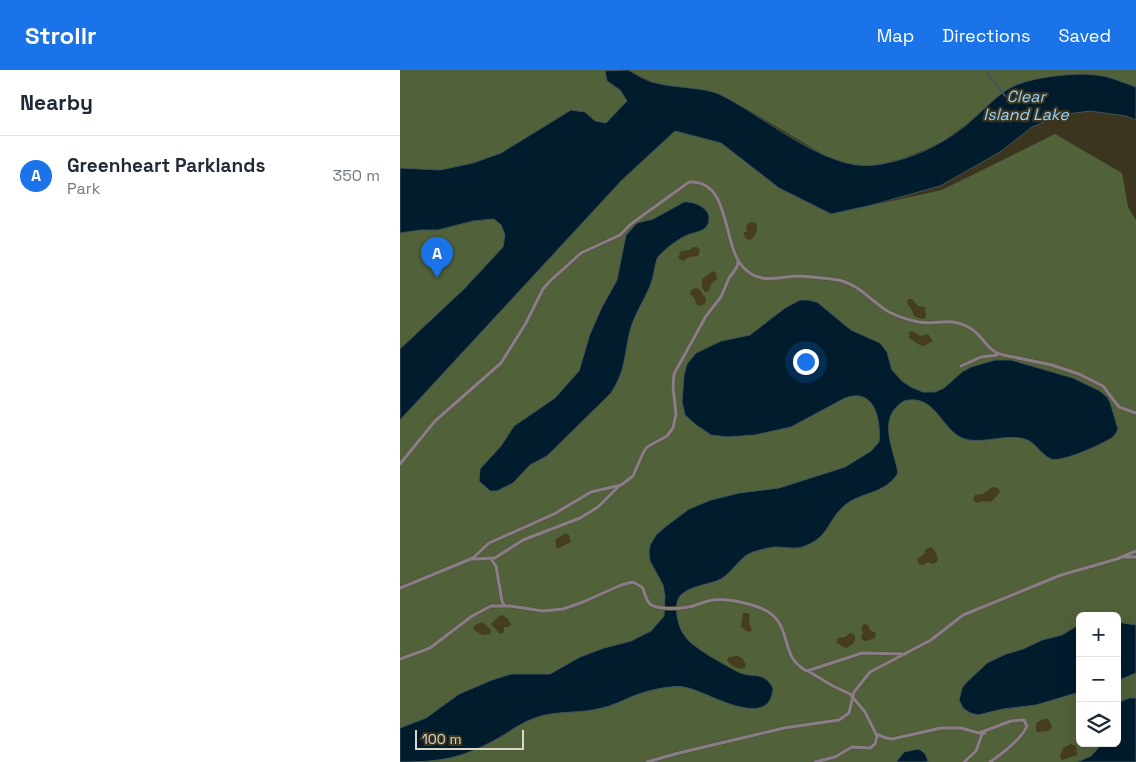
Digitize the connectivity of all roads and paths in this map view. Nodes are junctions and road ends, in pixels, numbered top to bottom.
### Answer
1 (738, 262) junction
2 (1004, 355) junction
3 (961, 366) dead end
4 (1136, 413) edge
5 (400, 464) edge
6 (620, 485) junction
7 (1136, 551) edge
8 (498, 557) junction
9 (1124, 557) junction
10 (1136, 558) edge
11 (491, 559) junction
12 (469, 560) junction
13 (495, 563) junction
14 (400, 588) edge
15 (502, 601) junction
16 (498, 606) junction
17 (506, 606) junction
18 (906, 654) junction
19 (400, 660) edge
20 (807, 670) junction
21 (853, 697) junction
22 (994, 728) junction
23 (975, 732) junction
24 (876, 734) junction
25 (980, 742) junction
26 (647, 762) edge
27 (815, 762) edge
28 (964, 762) edge
29 (990, 762) edge

1 - 2 lane
1 - 5 lane
1 - 6 lane
2 - 3 lane
2 - 4 lane
6 - 8 lane
6 - 12 lane
7 - 9 lane
8 - 11 lane
8 - 13 lane
9 - 10 lane
9 - 18 lane
11 - 12 lane
11 - 13 lane
12 - 14 lane
13 - 15 lane
15 - 16 lane
15 - 17 lane
16 - 17 lane
16 - 19 lane
17 - 20 lane
18 - 20 lane
18 - 21 lane
20 - 21 lane
21 - 24 lane
21 - 26 lane
22 - 23 lane
22 - 25 lane
22 - 29 lane
23 - 24 lane
23 - 25 lane
24 - 27 lane
25 - 28 lane

